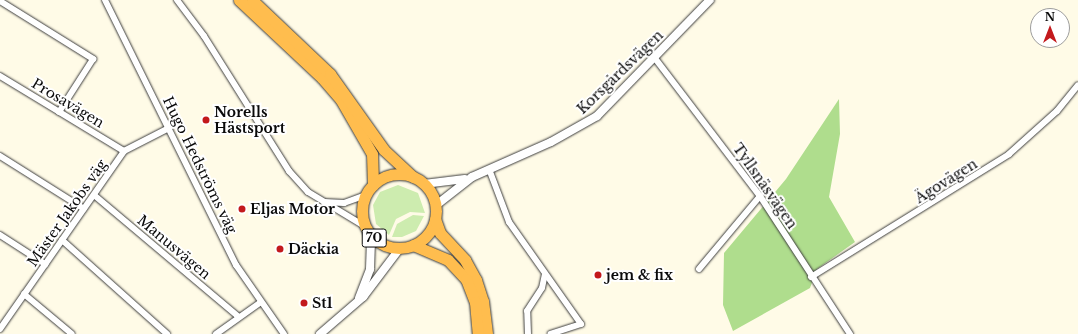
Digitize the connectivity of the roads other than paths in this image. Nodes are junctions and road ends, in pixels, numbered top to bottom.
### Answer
1 (0, 0) edge
2 (105, 0) edge
3 (177, 0) edge
4 (240, 0) edge
5 (252, 0) edge
6 (710, 0) edge
7 (654, 57) junction
8 (0, 76) edge
9 (1078, 85) edge
10 (59, 112) junction
11 (169, 128) junction
12 (124, 151) junction
13 (0, 156) edge
14 (489, 169) junction
15 (413, 177) junction
16 (472, 177) junction
17 (424, 184) junction
18 (373, 185) junction
19 (366, 194) junction
20 (94, 195) junction
21 (760, 196) junction
22 (321, 201) junction
23 (435, 206) junction
24 (84, 209) junction
25 (435, 220) junction
26 (368, 231) junction
27 (0, 235) edge
28 (62, 240) junction
29 (414, 245) junction
30 (400, 248) junction
31 (45, 264) junction
32 (699, 269) dead end
33 (545, 274) junction
34 (811, 277) junction
35 (24, 294) junction
36 (261, 302) junction
37 (354, 307) junction
38 (240, 317) junction
39 (0, 329) edge
40 (72, 334) edge
41 (167, 334) edge
42 (216, 334) edge
43 (284, 334) edge
44 (320, 334) edge
45 (478, 334) edge
46 (487, 334) edge
47 (528, 334) edge
48 (551, 334) edge
49 (850, 334) edge

1 - 10 street
2 - 11 street, Hugo Hedströms väg
3 - 22 street
4 - 18 highway
5 - 15 highway, 70
6 - 7 street, Korsgårdsvägen
7 - 14 street, Korsgårdsvägen
7 - 21 street, Tyllsnäsvägen
8 - 10 street, Prosavägen
9 - 34 street, Ägovägen
10 - 12 street, Prosavägen
11 - 12 street, Mäster Jakobs väg
11 - 36 street, Hugo Hedströms väg
12 - 20 street, Mäster Jakobs väg
13 - 24 street
14 - 16 street, Korsgårdsvägen
14 - 33 street
15 - 17 highway, 70
15 - 18 highway, 70
16 - 17 street, Korsgårdsvägen
16 - 23 street, Korsgårdsvägen
17 - 23 highway
18 - 19 highway, 70
19 - 22 street
19 - 26 highway, 70
20 - 24 street, Mäster Jakobs väg
20 - 38 street, Manusvägen
21 - 32 street
21 - 34 street, Tyllsnäsvägen
22 - 26 street
23 - 25 highway
24 - 28 street, Mäster Jakobs väg
25 - 29 highway, 70
25 - 46 highway
26 - 30 highway, 70
26 - 37 street
27 - 31 street
28 - 31 street, Mäster Jakobs väg
28 - 41 street
29 - 30 highway, 70
29 - 45 highway
30 - 37 street
31 - 35 street, Mäster Jakobs väg
33 - 47 street
33 - 48 street
34 - 49 street, Tyllsnäsvägen
35 - 39 street, Mäster Jakobs väg
35 - 40 street
36 - 38 street
36 - 43 street, Hugo Hedströms väg
37 - 44 street
38 - 42 street

